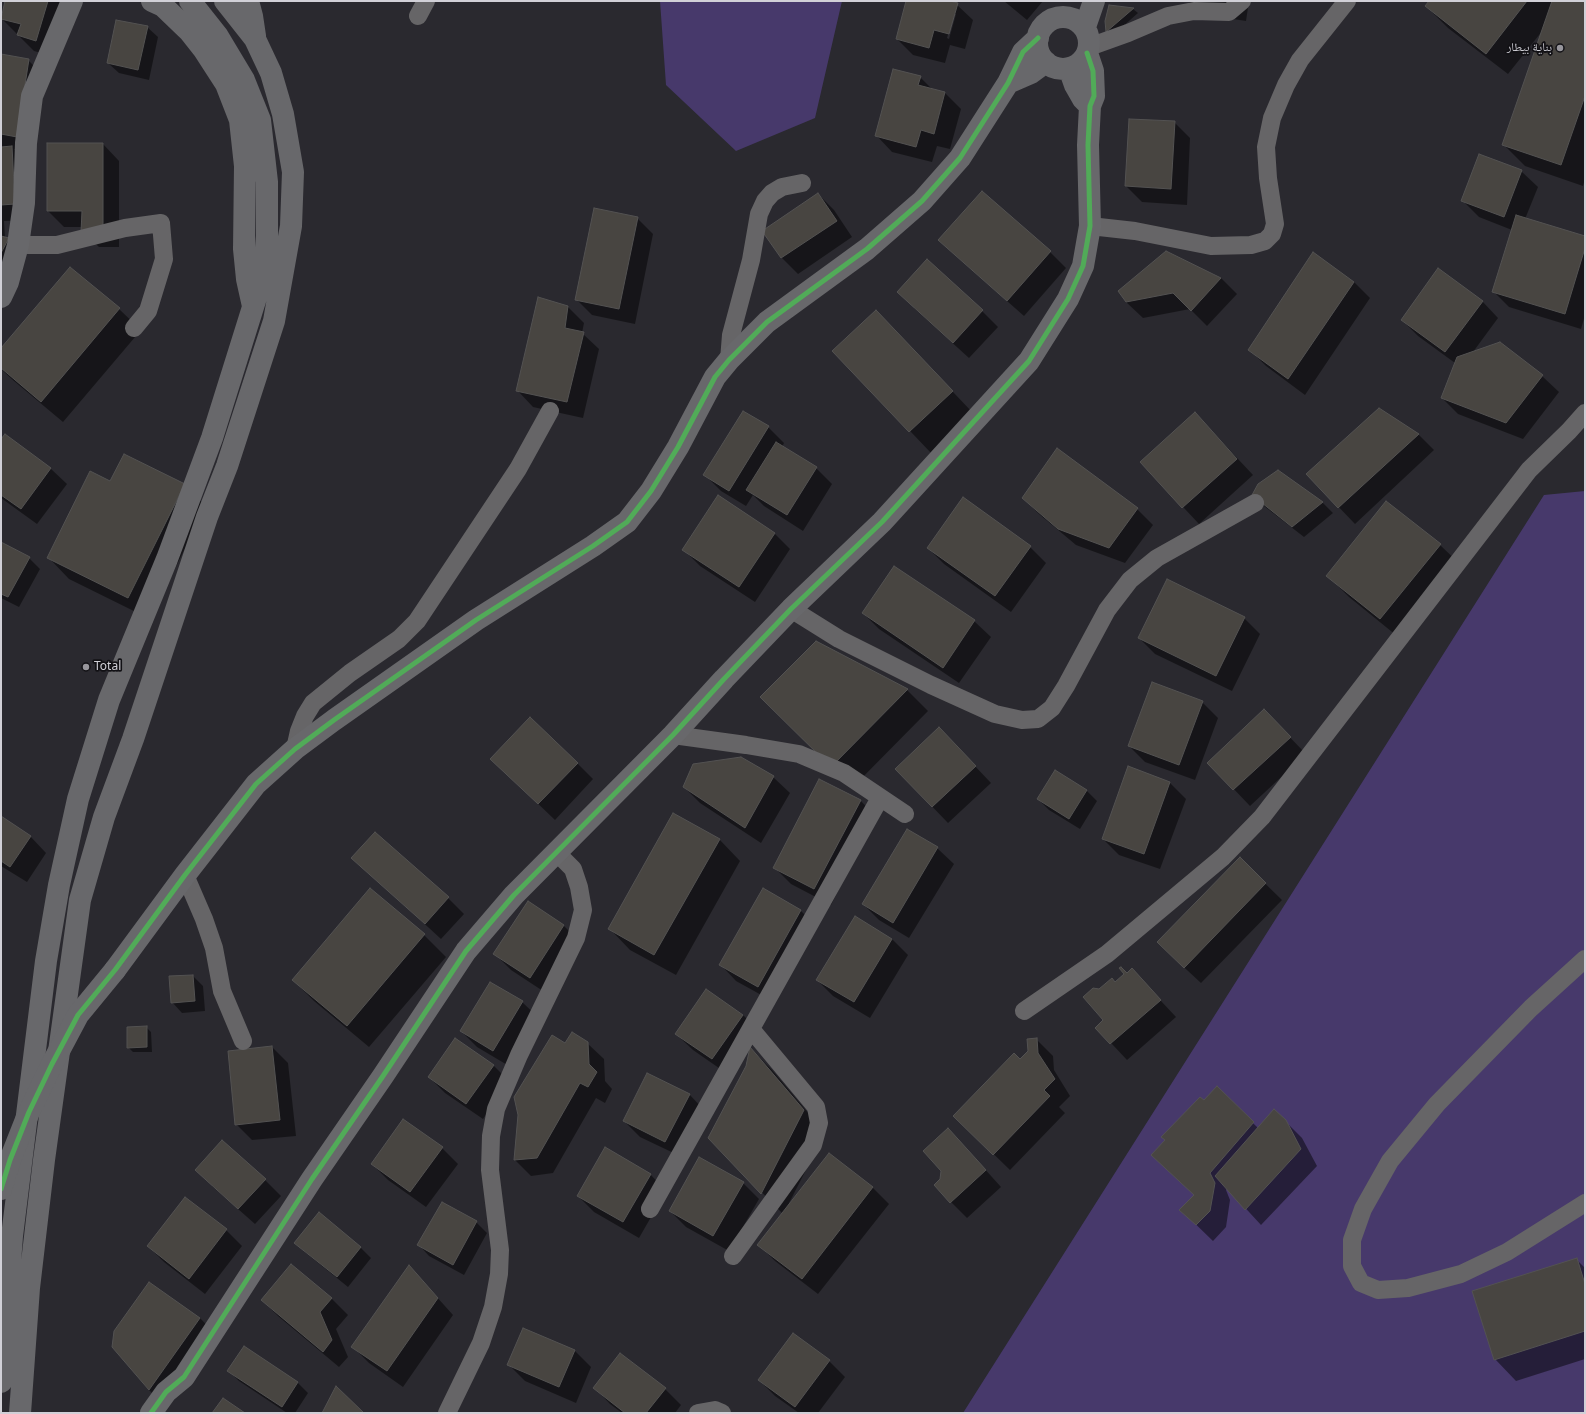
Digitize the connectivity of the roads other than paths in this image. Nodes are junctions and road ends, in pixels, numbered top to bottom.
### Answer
1 (152, 1) edge
2 (190, 1) edge
3 (225, 1) edge
4 (248, 1) edge
5 (1066, 1) edge
6 (1094, 1) edge
7 (1242, 1) edge
8 (1347, 1) edge
9 (75, 3) edge
10 (1053, 19) junction
11 (1038, 38) junction
12 (255, 39) junction
13 (1087, 42) junction
14 (1046, 62) junction
15 (1069, 68) junction
16 (1008, 83) junction
17 (1090, 106) junction
18 (802, 183) dead end
19 (1090, 226) junction
20 (18, 245) junction
21 (1, 296) edge
22 (253, 306) junction
23 (134, 328) dead end
24 (729, 360) junction
25 (550, 411) dead end
26 (1585, 413) edge
27 (1256, 503) dead end
28 (791, 609) junction
29 (673, 735) junction
30 (295, 749) junction
31 (880, 798) junction
32 (905, 814) dead end
33 (556, 852) junction
34 (185, 875) junction
35 (1585, 959) edge
36 (1024, 1011) dead end
37 (751, 1029) junction
38 (243, 1041) dead end
39 (1, 1189) edge
40 (1585, 1203) edge
41 (650, 1209) dead end
42 (733, 1256) dead end
43 (184, 1377) junction
44 (1, 1382) edge
45 (20, 1413) edge
46 (151, 1413) edge
47 (170, 1413) edge
48 (447, 1413) edge
49 (698, 1413) edge
50 (722, 1413) edge

1 - 22 street
2 - 22 street
3 - 12 street
4 - 12 street
5 - 10 street
6 - 13 street
7 - 13 street
8 - 19 street
9 - 20 street
10 - 11 street
10 - 13 street
11 - 14 street
11 - 16 street
12 - 45 street
13 - 15 street
13 - 17 street
14 - 15 street
14 - 16 street
15 - 17 street
16 - 24 street
17 - 19 street
18 - 24 street
19 - 28 street
20 - 21 street
20 - 23 street
22 - 44 street
24 - 30 street
25 - 30 street
26 - 36 street
27 - 28 street
28 - 29 street
29 - 31 street
29 - 33 street
30 - 34 street
31 - 32 street
31 - 37 street
33 - 43 street
33 - 48 street
34 - 38 street
34 - 39 street, bridge
35 - 40 street
37 - 41 street
37 - 42 street
43 - 46 street
43 - 47 street
49 - 50 street

